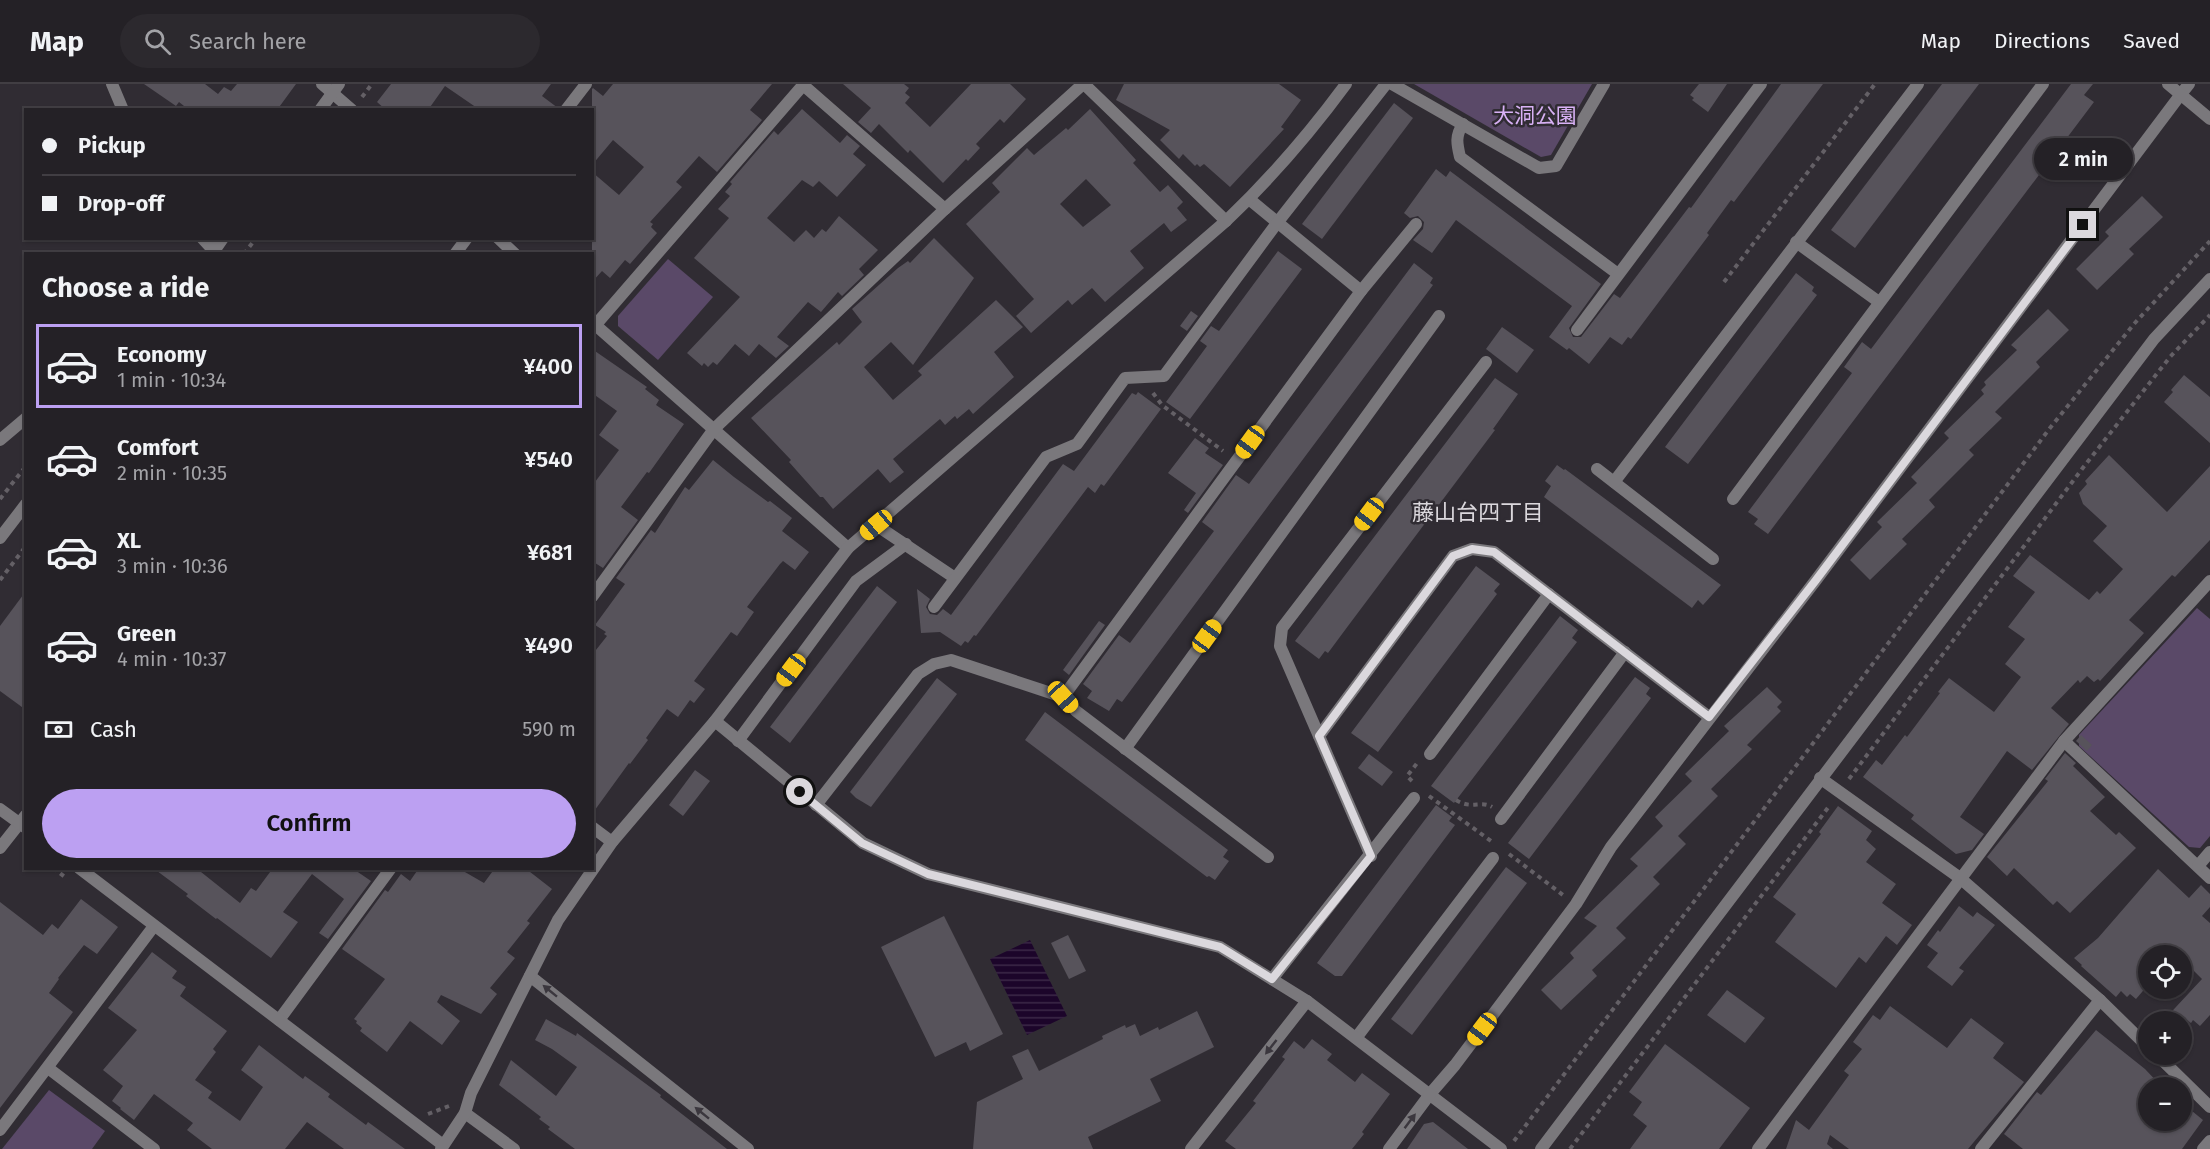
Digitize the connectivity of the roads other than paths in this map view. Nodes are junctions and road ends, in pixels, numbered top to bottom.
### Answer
1 (112, 84) edge
2 (322, 84) edge
3 (586, 84) edge
4 (803, 84) edge
5 (1083, 84) edge
6 (1346, 84) edge
7 (1386, 84) edge
8 (1392, 84) edge
9 (1604, 84) edge
10 (1761, 84) edge
11 (1918, 84) edge
12 (2043, 84) edge
13 (2168, 84) edge
14 (336, 88) edge
15 (2185, 89) edge
16 (122, 108) edge
17 (321, 108) edge
18 (351, 108) edge
19 (568, 108) edge
20 (2210, 119) edge
21 (1463, 124) junction
22 (1249, 199) junction
23 (945, 210) junction
24 (1226, 221) junction
25 (1277, 223) junction
26 (1416, 224) dead end
27 (204, 240) edge
28 (500, 240) edge
29 (1796, 242) junction
30 (213, 252) edge
31 (513, 252) edge
32 (1618, 274) junction
33 (2210, 279) edge
34 (1361, 291) junction
35 (1880, 302) junction
36 (1439, 316) dead end
37 (594, 325) edge
38 (1578, 330) dead end
39 (1486, 362) dead end
40 (24, 420) edge
41 (714, 429) junction
42 (0, 440) edge
43 (1597, 468) dead end
44 (1614, 482) junction
45 (1733, 499) dead end
46 (24, 507) edge
47 (876, 525) junction
48 (0, 538) edge
49 (906, 544) junction
50 (848, 548) junction
51 (1713, 559) dead end
52 (955, 578) junction
53 (2210, 581) edge
54 (594, 594) edge
55 (1549, 594) junction
56 (934, 607) dead end
57 (1625, 652) junction
58 (1063, 697) junction
59 (1709, 717) junction
60 (715, 721) junction
61 (1319, 736) junction
62 (738, 741) junction
63 (2064, 741) junction
64 (1125, 749) junction
65 (1430, 754) road end
66 (1820, 778) junction
67 (1418, 795) road end
68 (816, 805) junction
69 (0, 808) edge
70 (1502, 817) road end
71 (23, 822) edge
72 (594, 828) edge
73 (612, 842) junction
74 (0, 848) edge
75 (2210, 852) edge
76 (1498, 854) road end
77 (1371, 856) junction
78 (1268, 857) dead end
79 (2198, 866) junction
80 (594, 868) edge
81 (82, 870) edge
82 (593, 870) edge
83 (385, 871) edge
84 (1960, 878) junction
85 (2210, 878) edge
86 (154, 926) junction
87 (530, 975) junction
88 (1272, 979) junction
89 (2100, 1000) junction
90 (1307, 1001) junction
91 (279, 1020) junction
92 (2138, 1037) edge
93 (1356, 1038) junction
94 (2167, 1065) edge
95 (48, 1068) junction
96 (1430, 1094) junction
97 (2210, 1107) edge
98 (465, 1113) junction
99 (0, 1130) edge
100 (2210, 1141) edge
101 (442, 1147) edge
102 (154, 1149) edge
103 (514, 1149) edge
104 (748, 1149) edge
105 (1191, 1149) edge
106 (1389, 1149) edge
107 (1501, 1149) edge
108 (1541, 1149) edge
109 (1758, 1149) edge
110 (1981, 1149) edge
111 (2203, 1149) edge

1 - 16 street
2 - 14 street
3 - 19 street
4 - 23 street
4 - 37 street
5 - 23 street
5 - 24 street
6 - 22 street
7 - 25 street
8 - 21 street
9 - 21 street
10 - 32 street
11 - 29 street
12 - 35 street
13 - 15 street
14 - 17 street
14 - 18 street
15 - 20 street
15 - 59 street
21 - 32 street
22 - 24 street
22 - 25 street
23 - 41 street
24 - 47 street
25 - 34 street
25 - 52 street
26 - 34 street
27 - 30 street
28 - 31 street
29 - 35 street
29 - 44 street
32 - 38 street
33 - 66 street
34 - 58 street
35 - 45 street
36 - 64 street
37 - 41 street
39 - 61 street
40 - 42 street
41 - 50 street
41 - 54 street
43 - 44 street
44 - 51 street
46 - 48 street
47 - 49 street
47 - 50 street
49 - 52 street
49 - 62 street
50 - 60 street
52 - 56 street
53 - 63 street
55 - 57 street
55 - 61 street
55 - 65 street
57 - 59 street
57 - 70 street
58 - 64 street
58 - 68 street
59 - 96 street
60 - 62 street
60 - 73 street
61 - 77 street
62 - 68 street
63 - 79 street
63 - 84 street
64 - 78 street
66 - 84 street
66 - 108 street
67 - 77 street
68 - 88 street
69 - 71 street
71 - 74 street
72 - 73 street
73 - 80 street
75 - 79 street
76 - 93 street
77 - 88 street
79 - 85 street
81 - 86 street
82 - 87 street
83 - 91 street
84 - 89 street
84 - 109 street
86 - 91 street
86 - 95 street
87 - 98 street
104 -> 87 street
88 - 90 street
89 - 92 street
89 - 110 street
90 - 93 street
90 -> 105 street
91 - 101 street
93 - 96 street
94 - 97 street
95 - 99 street
95 - 102 street
106 -> 96 street
96 - 107 street
98 - 101 street
98 - 103 street
100 - 111 street

